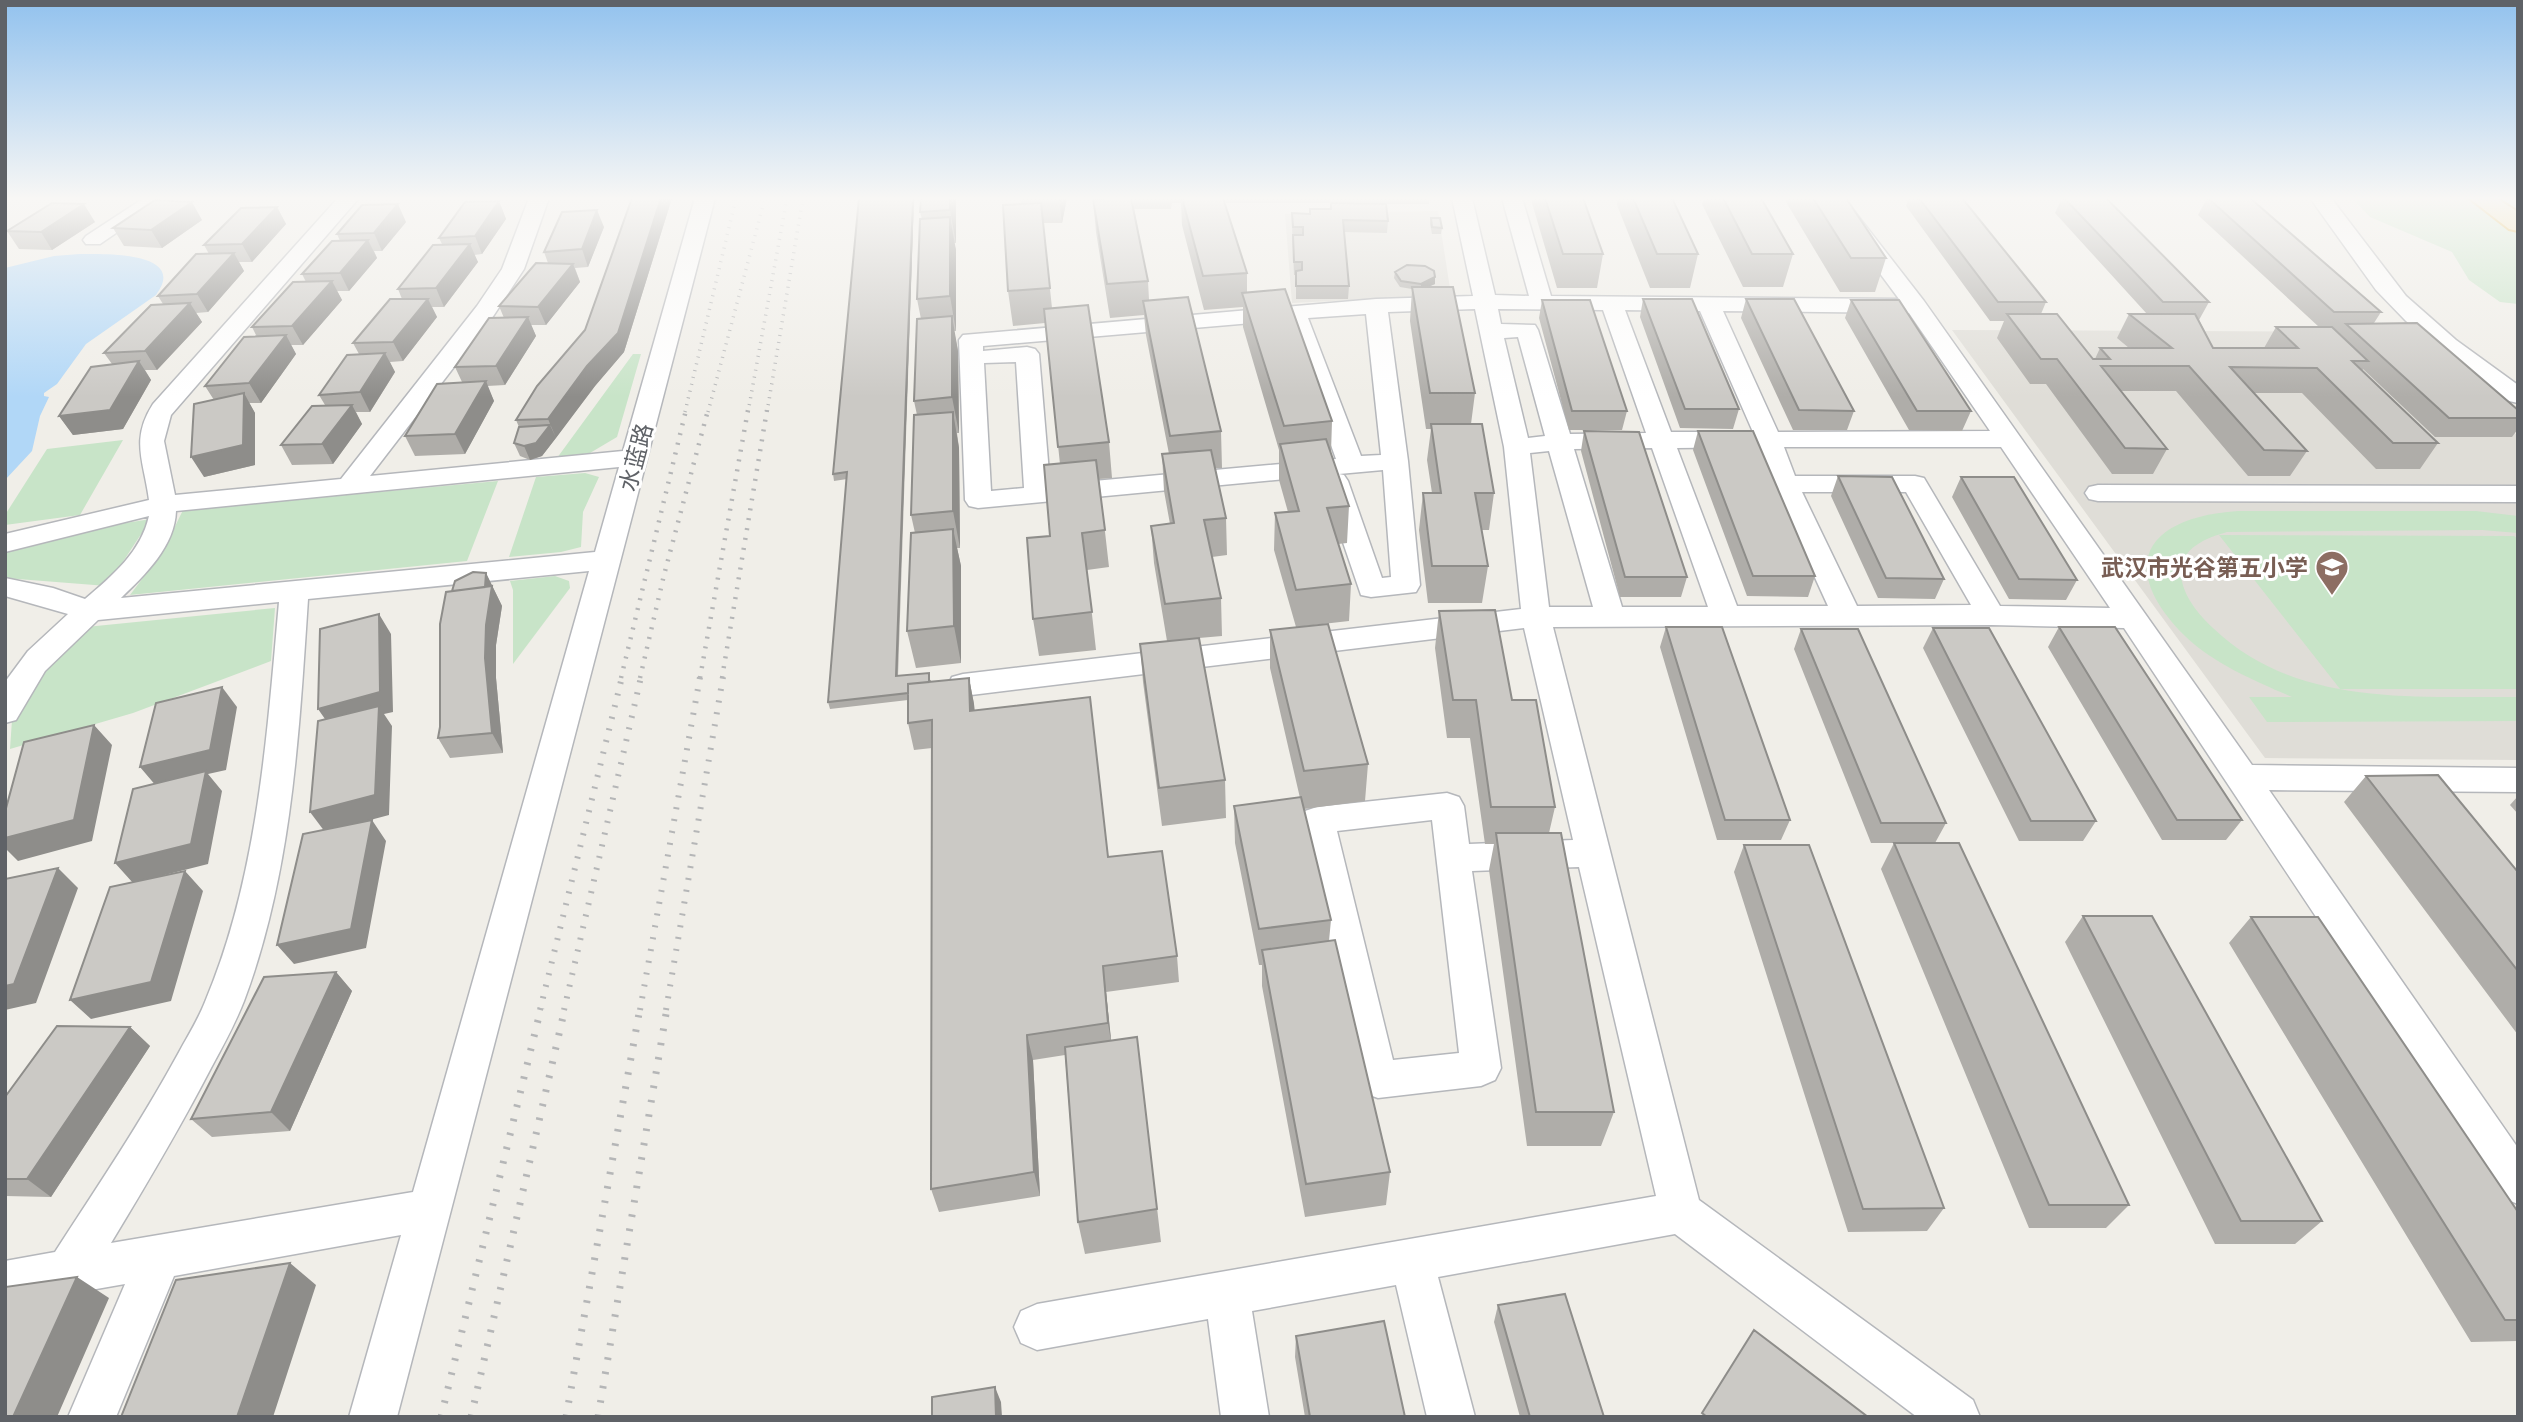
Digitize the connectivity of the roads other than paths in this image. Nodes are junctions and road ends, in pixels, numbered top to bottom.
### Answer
1 (290, 264) edge
2 (515, 264) edge
3 (687, 264) edge
4 (1477, 264) edge
5 (1531, 264) edge
6 (1884, 264) edge
7 (2369, 264) edge
8 (1542, 303) junction
9 (1612, 304) junction
10 (1709, 305) junction
11 (1376, 306) junction
12 (1916, 306) junction
13 (1295, 313) junction
14 (1489, 316) junction
15 (972, 358) junction
16 (2518, 396) edge
17 (2008, 439) junction
18 (1663, 440) junction
19 (1769, 440) junction
20 (1560, 442) junction
21 (1517, 447) junction
22 (635, 458) junction
23 (1395, 461) junction
24 (1340, 466) junction
25 (1784, 484) junction
26 (349, 486) junction
27 (2098, 493) dead end
28 (1038, 494) junction
29 (2518, 494) edge
30 (164, 504) junction
31 (5, 543) edge
32 (607, 560) junction
33 (5, 587) edge
34 (1385, 587) junction
35 (294, 590) junction
36 (89, 611) junction
37 (1991, 615) junction
38 (1726, 616) junction
39 (1847, 616) junction
40 (1536, 617) junction
41 (1610, 617) junction
42 (2130, 618) junction
43 (1399, 633) junction
44 (963, 685) edge
45 (5, 712) edge
46 (2243, 777) junction
47 (2518, 780) edge
48 (1593, 853) junction
49 (1453, 858) junction
50 (2518, 1184) edge
51 (428, 1210) junction
52 (1681, 1212) junction
53 (160, 1255) junction
54 (1412, 1260) junction
55 (69, 1271) junction
56 (5, 1283) edge
57 (1227, 1293) junction
58 (1037, 1327) dead end
59 (92, 1417) edge
60 (373, 1417) edge
61 (1245, 1417) edge
62 (1451, 1417) edge
63 (1956, 1417) edge

1 - 30 street
2 - 26 street
3 - 22 street, 水蓝路
4 - 14 street
5 - 8 street
6 - 12 street
7 - 16 street
8 - 9 street
8 - 14 street
9 - 10 street
9 - 18 street
10 - 12 street
10 - 19 street
11 - 13 street
11 - 14 street
11 - 23 street
12 - 17 street
13 - 15 street
13 - 24 street
14 - 20 street
14 - 21 street
15 - 28 street
15 - 28 street
17 - 19 street
17 - 42 street
18 - 19 street
18 - 20 street
18 - 38 street
19 - 25 street
20 - 21 street
20 - 41 street
21 - 40 street
22 - 26 street
22 - 32 street, 水蓝路
23 - 24 street
23 - 34 street
24 - 28 street
24 - 34 street
25 - 37 street
25 - 39 street
26 - 30 street
27 - 29 street
30 - 31 street
30 - 36 street
32 - 35 street
32 - 51 street, 水蓝路
33 - 36 street
34 - 43 street
35 - 36 street
35 - 55 street
36 - 45 street
37 - 39 street
37 - 42 street
38 - 39 street
38 - 41 street
40 - 41 street
40 - 43 street
40 - 48 street
42 - 46 street
43 - 44 street
46 - 47 street
46 - 50 street
48 - 49 street
48 - 52 street
49 - 49 street
51 - 53 street
51 - 60 street, 水蓝路
52 - 54 street
52 - 63 street
53 - 55 street
53 - 59 street
54 - 57 street
54 - 62 street
55 - 56 street
57 - 58 street
57 - 61 street

